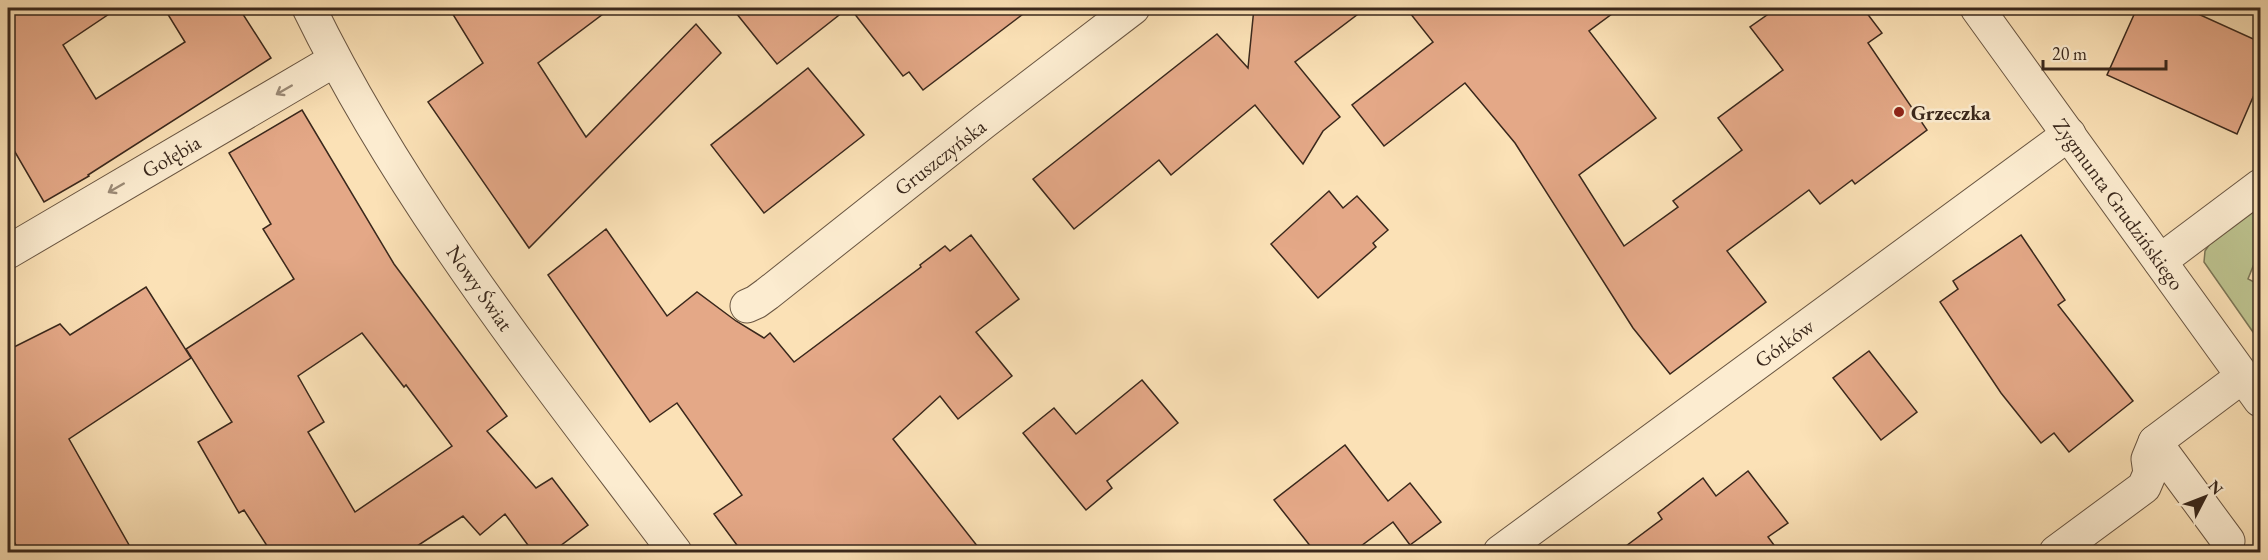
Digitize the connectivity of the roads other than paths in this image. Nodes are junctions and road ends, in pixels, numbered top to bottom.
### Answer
1 (309, 8) edge
2 (1133, 8) edge
3 (1977, 8) edge
4 (334, 60) junction
5 (2069, 134) junction
6 (2260, 186) edge
7 (8, 252) edge
8 (2160, 261) junction
9 (747, 306) dead end
10 (2252, 388) edge
11 (2155, 441) junction
12 (2228, 541) dead end
13 (675, 552) edge
14 (1500, 552) edge
15 (2056, 552) edge

1 - 4 street, Nowy Świat
2 - 9 street, Gruszczyńska
3 - 5 street, Zygmunta Grudzińskiego
4 -> 7 street, Gołębia
4 - 13 street, Nowy Świat
5 - 8 street, Zygmunta Grudzińskiego
5 - 14 street, Górków
6 - 8 street
8 - 10 street, Zygmunta Grudzińskiego
10 - 11 street
11 - 12 street
11 - 15 street

